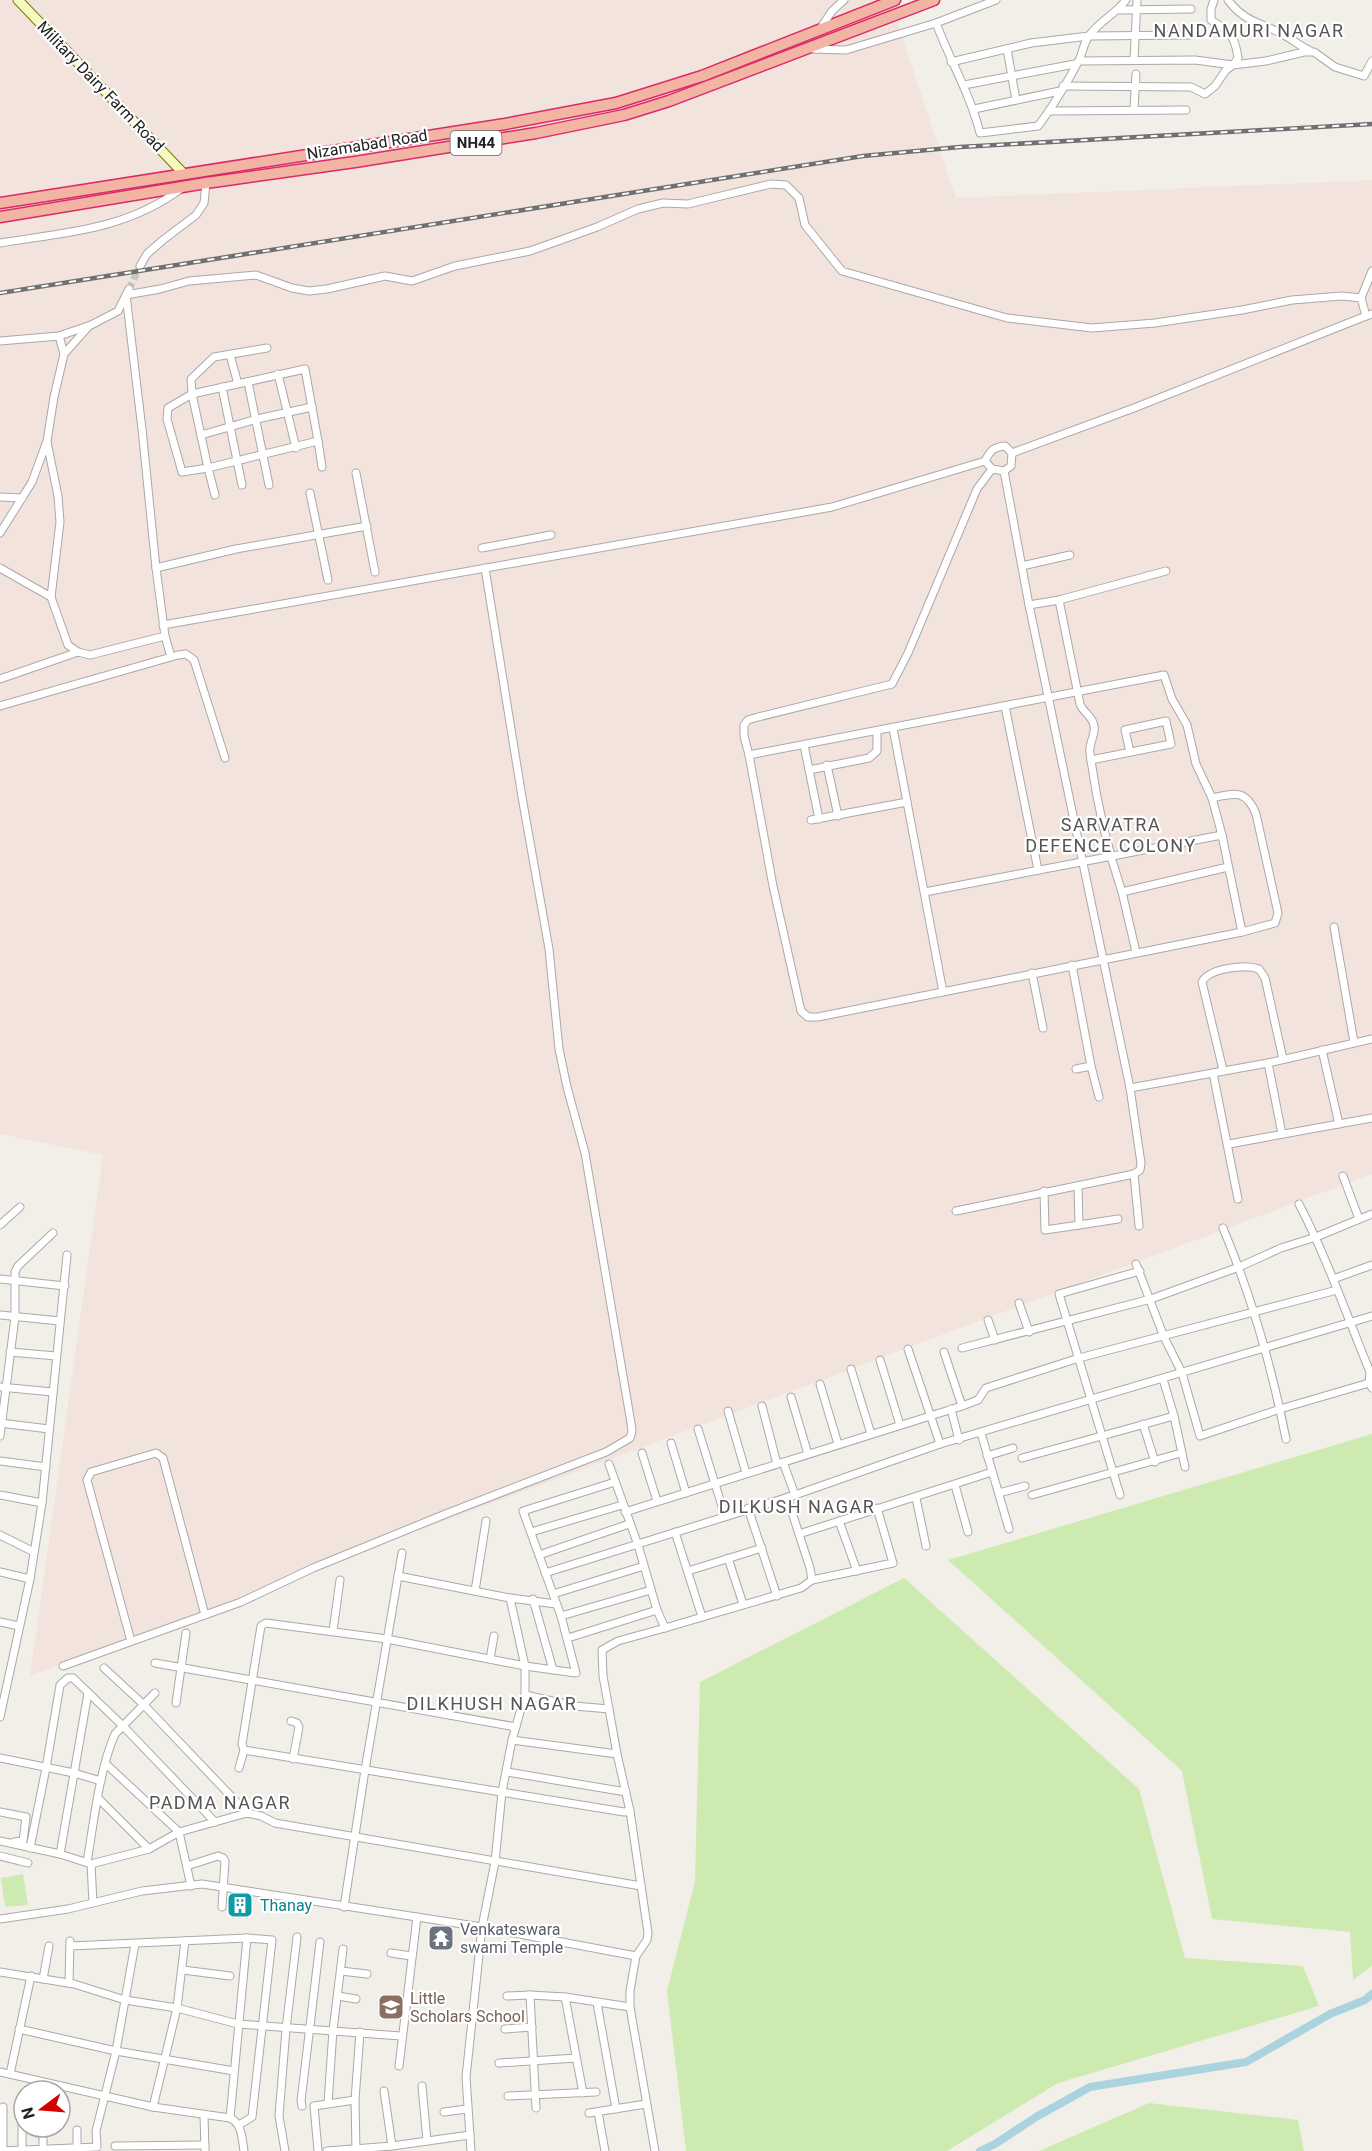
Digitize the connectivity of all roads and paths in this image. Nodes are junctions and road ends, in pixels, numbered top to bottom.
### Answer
1 (18, 0) edge
2 (843, 0) edge
3 (895, 0) edge
4 (934, 0) edge
5 (996, 0) edge
6 (1126, 0) edge
7 (1137, 0) edge
8 (1214, 0) edge
9 (1228, 0) edge
10 (1191, 9) dead end
11 (1119, 10) junction
12 (1137, 10) junction
13 (936, 23) junction
14 (819, 29) junction
15 (1136, 35) junction
16 (1189, 35) dead end
17 (1089, 36) junction
18 (810, 49) junction
19 (1007, 49) junction
20 (1314, 52) junction
21 (1134, 60) junction
22 (951, 62) junction
23 (1077, 62) junction
24 (1372, 62) edge
25 (1233, 65) junction
26 (716, 71) junction
27 (1136, 74) dead end
28 (1012, 76) junction
29 (720, 82) junction
30 (964, 85) junction
31 (1135, 86) junction
32 (1062, 88) junction
33 (1017, 100) junction
34 (974, 109) junction
35 (1134, 109) junction
36 (1186, 110) dead end
37 (1050, 111) junction
38 (306, 155) junction
39 (308, 168) junction
40 (183, 173) junction
41 (206, 183) junction
42 (184, 187) junction
43 (0, 203) edge
44 (0, 217) edge
45 (0, 243) edge
46 (140, 266) tunnel mouth
47 (1372, 271) edge
48 (128, 292) junction
49 (1361, 298) junction
50 (1369, 315) edge
51 (91, 325) junction
52 (59, 336) junction
53 (0, 341) edge
54 (267, 348) dead end
55 (64, 354) junction
56 (230, 355) junction
57 (278, 374) junction
58 (248, 382) junction
59 (238, 384) junction
60 (222, 387) junction
61 (192, 394) junction
62 (312, 407) junction
63 (288, 413) junction
64 (257, 419) junction
65 (231, 428) junction
66 (201, 435) junction
67 (47, 441) junction
68 (318, 441) junction
69 (296, 447) junction
70 (1012, 453) junction
71 (264, 455) junction
72 (237, 460) junction
73 (985, 461) junction
74 (322, 467) dead end
75 (208, 468) junction
76 (992, 469) junction
77 (1004, 471) junction
78 (356, 473) dead end
79 (242, 485) dead end
80 (269, 485) dead end
81 (310, 493) dead end
82 (214, 495) dead end
83 (0, 497) edge
84 (22, 498) junction
85 (367, 526) junction
86 (0, 533) edge
87 (319, 535) junction
88 (551, 535) dead end
89 (482, 548) dead end
90 (1070, 555) dead end
91 (1022, 566) junction
92 (0, 568) edge
93 (156, 568) junction
94 (485, 568) junction
95 (1166, 571) dead end
96 (375, 573) dead end
97 (328, 580) dead end
98 (51, 597) junction
99 (1059, 600) junction
100 (1029, 605) junction
101 (163, 625) junction
102 (165, 636) junction
103 (78, 652) junction
104 (171, 657) junction
105 (0, 679) edge
106 (1079, 693) junction
107 (1049, 696) junction
108 (0, 706) edge
109 (1005, 706) junction
110 (893, 728) junction
111 (877, 731) junction
112 (804, 745) junction
113 (1130, 752) junction
114 (749, 755) junction
115 (225, 758) dead end
116 (1091, 760) junction
117 (827, 765) junction
118 (809, 770) junction
119 (1212, 798) junction
120 (907, 802) junction
121 (838, 816) junction
122 (1222, 835) junction
123 (1111, 856) junction
124 (1083, 862) junction
125 (1228, 867) junction
126 (1038, 870) junction
127 (925, 892) junction
128 (1122, 892) junction
129 (1334, 927) dead end
130 (1242, 932) junction
131 (1136, 952) junction
132 (1102, 959) junction
133 (1072, 965) junction
134 (1032, 973) junction
135 (944, 992) junction
136 (1042, 1028) dead end
137 (1372, 1039) edge
138 (1354, 1042) junction
139 (1322, 1050) junction
140 (1283, 1059) junction
141 (1268, 1063) junction
142 (1091, 1066) junction
143 (1076, 1069) dead end
144 (1223, 1070) junction
145 (1213, 1073) junction
146 (1130, 1088) junction
147 (1099, 1097) dead end
148 (1372, 1118) edge
149 (1339, 1124) junction
150 (1282, 1134) junction
151 (1229, 1144) junction
152 (1134, 1174) junction
153 (1343, 1176) dead end
154 (1078, 1186) junction
155 (1044, 1191) junction
156 (1238, 1199) dead end
157 (1299, 1204) dead end
158 (20, 1207) dead end
159 (956, 1211) dead end
160 (1372, 1214) edge
161 (1118, 1219) dead end
162 (1359, 1219) junction
163 (1, 1221) edge
164 (1079, 1225) junction
165 (1139, 1226) dead end
166 (1223, 1228) dead end
167 (53, 1233) dead end
168 (1316, 1238) junction
169 (67, 1255) dead end
170 (1372, 1265) edge
171 (1239, 1267) junction
172 (0, 1279) edge
173 (1333, 1279) junction
174 (14, 1281) junction
175 (64, 1286) junction
176 (1337, 1290) junction
177 (1151, 1299) junction
178 (1019, 1303) dead end
179 (1252, 1313) junction
180 (0, 1315) edge
181 (1372, 1316) edge
182 (15, 1317) junction
183 (988, 1320) dead end
184 (60, 1321) junction
185 (1068, 1321) junction
186 (1350, 1323) junction
187 (1029, 1332) junction
188 (1164, 1337) junction
189 (995, 1341) junction
190 (962, 1348) dead end
191 (908, 1349) dead end
192 (1264, 1349) junction
193 (10, 1352) junction
194 (944, 1352) dead end
195 (56, 1356) junction
196 (1079, 1358) junction
197 (880, 1360) dead end
198 (851, 1369) dead end
199 (4, 1371) edge
200 (1371, 1372) edge
201 (1182, 1373) junction
202 (1163, 1379) junction
203 (820, 1384) dead end
204 (1371, 1386) edge
205 (3, 1388) edge
206 (53, 1392) junction
207 (791, 1397) dead end
208 (1092, 1401) junction
209 (762, 1406) dead end
210 (962, 1406) junction
211 (951, 1409) junction
212 (1280, 1409) junction
213 (728, 1411) dead end
214 (931, 1416) junction
215 (1174, 1416) junction
216 (1, 1423) edge
217 (1143, 1424) junction
218 (900, 1425) junction
219 (49, 1429) junction
220 (698, 1429) dead end
221 (981, 1433) junction
222 (872, 1434) junction
223 (0, 1436) edge
224 (1103, 1437) junction
225 (1286, 1439) dead end
226 (959, 1440) junction
227 (671, 1443) dead end
228 (838, 1444) junction
229 (940, 1444) junction
230 (1013, 1449) dead end
231 (642, 1453) dead end
232 (1181, 1453) junction
233 (808, 1454) junction
234 (987, 1456) junction
235 (1022, 1458) dead end
236 (0, 1461) edge
237 (1155, 1462) junction
238 (780, 1463) junction
239 (609, 1464) dead end
240 (46, 1467) junction
241 (1185, 1467) dead end
242 (992, 1472) junction
243 (746, 1473) junction
244 (1114, 1473) junction
245 (615, 1482) junction
246 (714, 1484) junction
247 (955, 1485) junction
248 (1025, 1486) dead end
249 (686, 1493) junction
250 (999, 1493) junction
251 (0, 1495) edge
252 (1120, 1495) dead end
253 (791, 1496) junction
254 (1032, 1496) dead end
255 (916, 1498) junction
256 (657, 1501) junction
257 (42, 1503) junction
258 (622, 1504) junction
259 (748, 1508) junction
260 (877, 1509) junction
261 (625, 1512) junction
262 (725, 1516) junction
263 (486, 1521) dead end
264 (839, 1521) junction
265 (629, 1524) junction
266 (1009, 1529) dead end
267 (531, 1532) junction
268 (675, 1532) junction
269 (968, 1532) dead end
270 (799, 1534) junction
271 (0, 1535) edge
272 (638, 1545) junction
273 (926, 1546) dead end
274 (762, 1548) junction
275 (34, 1551) junction
276 (402, 1553) dead end
277 (539, 1555) junction
278 (728, 1558) junction
279 (644, 1566) junction
280 (688, 1571) junction
281 (857, 1571) junction
282 (0, 1572) edge
283 (545, 1573) junction
284 (399, 1576) junction
285 (30, 1579) junction
286 (340, 1580) dead end
287 (812, 1580) junction
288 (651, 1590) junction
289 (475, 1591) junction
290 (553, 1594) junction
291 (777, 1596) junction
292 (510, 1598) junction
293 (533, 1599) junction
294 (556, 1604) junction
295 (743, 1604) junction
296 (657, 1610) junction
297 (205, 1615) junction
298 (561, 1616) junction
299 (702, 1617) junction
300 (0, 1622) edge
301 (19, 1626) junction
302 (665, 1628) junction
303 (333, 1631) junction
304 (186, 1633) dead end
305 (494, 1636) dead end
306 (568, 1638) junction
307 (387, 1639) junction
308 (131, 1641) junction
309 (490, 1659) junction
310 (155, 1663) dead end
311 (63, 1666) dead end
312 (525, 1666) junction
313 (181, 1667) junction
314 (104, 1668) dead end
315 (553, 1670) junction
316 (4, 1679) edge
317 (253, 1680) junction
318 (88, 1693) junction
319 (155, 1694) dead end
320 (525, 1695) junction
321 (176, 1703) dead end
322 (377, 1704) junction
323 (144, 1705) junction
324 (609, 1709) junction
325 (0, 1717) edge
326 (291, 1721) dead end
327 (123, 1726) junction
328 (516, 1726) junction
329 (512, 1740) junction
330 (244, 1750) junction
331 (617, 1754) junction
332 (0, 1758) edge
333 (293, 1759) junction
334 (106, 1764) junction
335 (46, 1768) junction
336 (239, 1768) dead end
337 (365, 1770) junction
338 (507, 1772) junction
339 (74, 1773) junction
340 (101, 1781) junction
341 (502, 1792) junction
342 (626, 1792) junction
343 (99, 1798) junction
344 (630, 1811) junction
345 (0, 1812) edge
346 (247, 1813) junction
347 (215, 1822) junction
348 (179, 1832) junction
349 (355, 1838) junction
350 (0, 1840) edge
351 (30, 1848) junction
352 (149, 1849) junction
353 (60, 1854) junction
354 (0, 1856) edge
355 (495, 1862) junction
356 (28, 1863) dead end
357 (89, 1863) junction
358 (186, 1866) junction
359 (191, 1886) junction
360 (223, 1887) junction
361 (641, 1887) junction
362 (93, 1903) junction
363 (222, 1907) dead end
364 (344, 1907) junction
365 (417, 1917) junction
366 (0, 1919) edge
367 (482, 1927) junction
368 (297, 1937) dead end
369 (247, 1938) junction
370 (185, 1941) junction
371 (320, 1942) dead end
372 (135, 1944) junction
373 (49, 1946) dead end
374 (344, 1949) dead end
375 (391, 1953) dead end
376 (411, 1956) junction
377 (636, 1956) junction
378 (183, 1970) junction
379 (341, 1971) junction
380 (0, 1972) edge
381 (367, 1974) dead end
382 (31, 1976) junction
383 (230, 1976) dead end
384 (44, 1979) junction
385 (69, 1983) junction
386 (530, 1995) junction
387 (338, 1996) junction
388 (507, 1996) dead end
389 (565, 1997) junction
390 (356, 1999) dead end
391 (125, 2000) junction
392 (597, 2004) junction
393 (630, 2007) junction
394 (177, 2008) junction
395 (238, 2024) junction
396 (262, 2026) junction
397 (531, 2027) junction
398 (19, 2028) junction
399 (311, 2028) junction
400 (286, 2029) junction
401 (505, 2029) dead end
402 (333, 2030) junction
403 (360, 2032) junction
404 (401, 2036) junction
405 (116, 2051) junction
406 (164, 2058) junction
407 (576, 2058) junction
408 (533, 2061) junction
409 (499, 2063) dead end
410 (399, 2066) dead end
411 (234, 2071) junction
412 (0, 2072) edge
413 (10, 2074) junction
414 (24, 2079) edge
415 (422, 2086) dead end
416 (72, 2091) edge
417 (384, 2091) dead end
418 (596, 2092) dead end
419 (583, 2093) junction
420 (535, 2094) junction
421 (508, 2096) dead end
422 (105, 2097) junction
423 (354, 2100) junction
424 (328, 2103) junction
425 (646, 2104) junction
426 (302, 2106) dead end
427 (3, 2107) dead end
428 (153, 2107) junction
429 (536, 2108) dead end
430 (467, 2109) junction
431 (616, 2109) junction
432 (444, 2112) dead end
433 (598, 2112) junction
434 (589, 2113) dead end
435 (204, 2115) junction
436 (230, 2118) junction
437 (239, 2125) junction
438 (77, 2130) dead end
439 (470, 2135) junction
440 (427, 2142) junction
441 (115, 2146) dead end
442 (392, 2146) junction
443 (77, 2148) junction
444 (150, 2148) edge
445 (205, 2148) edge
446 (97, 2149) edge
447 (22, 2150) edge
448 (43, 2150) edge
449 (58, 2150) edge
450 (67, 2150) edge
451 (356, 2150) edge
452 (2, 2151) edge
453 (244, 2151) edge
454 (285, 2151) edge
455 (318, 2151) edge
456 (327, 2151) edge
457 (471, 2151) edge
458 (605, 2151) edge
459 (655, 2151) edge

1 - 40 main road, Military Dairy Farm Road
2 - 14 street
3 - 14 highway, Nizamabad Road / NH44
4 - 18 highway, Nizamabad Road / NH44
5 - 13 street
6 - 11 street
7 - 12 street
8 - 25 street
9 - 20 street
10 - 12 street
11 - 12 street
11 - 17 street
12 - 15 street
13 - 18 street
13 - 22 street
14 - 26 highway, Nizamabad Road / NH44
15 - 16 street
15 - 17 street
15 - 21 street
17 - 19 street
17 - 23 street
18 - 29 highway, Nizamabad Road / NH44
19 - 22 street
19 - 28 street
20 - 24 street
20 - 25 street
21 - 23 street
21 - 25 street
22 - 30 street
23 - 28 street
23 - 32 street
25 - 31 street
26 - 29 highway
26 - 38 highway, Nizamabad Road / NH44
27 - 31 street
28 - 30 street
28 - 33 street
29 - 39 highway, Nizamabad Road / NH44
30 - 34 street
31 - 32 street
31 - 35 street
32 - 33 street
32 - 37 street
33 - 34 street
34 - 37 street
35 - 36 street
35 - 37 street
38 - 39 highway
38 - 40 highway, Nizamabad Road / NH44
39 - 41 highway, Nizamabad Road / NH44
40 - 43 highway, Nizamabad Road / NH44
41 - 42 highway, Nizamabad Road / NH44
41 - 46 street
42 - 44 highway, Nizamabad Road / NH44
42 - 45 street
47 - 49 street
48 - 49 street
48 - 51 street
48 - 93 street
49 - 50 street
50 - 70 street
51 - 52 street
51 - 55 street
52 - 53 street
52 - 55 street
54 - 56 street
55 - 67 street
56 - 59 street
56 - 61 street
57 - 58 street
57 - 62 street
57 - 63 street
58 - 59 street
58 - 64 street
59 - 60 street
60 - 61 street
60 - 65 street
61 - 66 street
61 - 75 street
62 - 63 street
62 - 68 street
63 - 64 street
63 - 69 street
64 - 65 street
64 - 71 street
65 - 66 street
65 - 72 street
66 - 75 street
67 - 84 street
67 - 98 street
68 - 69 street
68 - 74 street
69 - 71 street
70 - 73 street
70 - 77 street
71 - 72 street
71 - 80 street
72 - 75 street
72 - 79 street
73 - 76 street
73 - 94 street
75 - 82 street
76 - 77 street
76 - 114 street
77 - 91 street
78 - 85 street
81 - 87 street
83 - 84 street
84 - 86 street
85 - 87 street
85 - 96 street
87 - 93 street
87 - 97 street
88 - 89 street
90 - 91 street
91 - 100 street
92 - 98 street
93 - 101 street
94 - 101 street
94 - 297 street
95 - 99 street
98 - 103 street
99 - 100 street
99 - 106 street
100 - 107 street
101 - 102 street
102 - 103 street
102 - 104 street
103 - 105 street
104 - 108 street
104 - 115 street
106 - 107 street
106 - 116 street
106 - 119 street
107 - 109 street
107 - 124 street
109 - 110 street
109 - 126 street
110 - 111 street
110 - 120 street
111 - 112 street
111 - 117 street
112 - 114 street
112 - 118 street
113 - 113 street
113 - 116 street
114 - 135 street
116 - 123 street
117 - 118 street
117 - 121 street
118 - 121 street
119 - 122 street
119 - 130 street
120 - 121 street
120 - 127 street
122 - 123 street
122 - 125 street
123 - 124 street
123 - 128 street
124 - 126 street
124 - 132 street
125 - 128 street
125 - 130 street
126 - 127 street
127 - 135 street
128 - 131 street
129 - 138 street
130 - 131 street
131 - 132 street
132 - 133 street
132 - 146 street
133 - 134 street
133 - 142 street
134 - 135 street
134 - 136 street
137 - 138 street
138 - 139 street
139 - 140 street
139 - 149 street
140 - 141 street
140 - 144 street
141 - 144 street
141 - 150 street
142 - 143 street
142 - 147 street
144 - 145 street
145 - 146 street
145 - 151 street
146 - 152 street
148 - 149 street
149 - 150 street
150 - 151 street
151 - 156 street
152 - 154 street
152 - 165 street
153 - 162 street
154 - 155 street
154 - 164 street
155 - 159 street
155 - 164 street
157 - 168 street
158 - 163 street
160 - 162 street
161 - 164 street
162 - 168 street
166 - 171 street
167 - 174 street
168 - 171 street
168 - 173 street
169 - 175 street
170 - 173 street
171 - 177 street
171 - 179 street
172 - 174 street
173 - 176 street
174 - 175 street
174 - 182 street
175 - 184 street
176 - 179 street
176 - 186 street
177 - 185 street
177 - 185 street
177 - 188 street
178 - 187 street
179 - 188 street
179 - 192 street
180 - 182 street
181 - 186 street
182 - 184 street
182 - 193 street
183 - 189 street
184 - 195 street
185 - 187 street
185 - 196 street
186 - 192 street
186 - 200 street
187 - 189 street
188 - 196 street
188 - 201 street
189 - 190 street
191 - 214 street
192 - 201 street
192 - 212 street
193 - 195 street
193 - 199 street
194 - 210 street
195 - 206 street
196 - 208 street
196 - 210 street
197 - 218 street
198 - 222 street
199 - 205 street
200 - 204 street
201 - 202 street
201 - 212 street
202 - 208 street
202 - 215 street
203 - 228 street
204 - 212 street
205 - 206 street
205 - 216 street
206 - 219 street
207 - 233 street
208 - 221 street
208 - 224 street
209 - 238 street
210 - 211 street
211 - 214 street
211 - 226 street
212 - 225 street
213 - 243 street
214 - 218 street
214 - 229 street
215 - 217 street
215 - 232 street
216 - 219 street
216 - 223 street
217 - 224 street
217 - 237 street
218 - 222 street
219 - 240 street
220 - 246 street
221 - 226 street
221 - 234 street
222 - 228 street
224 - 235 street
224 - 244 street
226 - 229 street
227 - 249 street
228 - 233 street
229 - 253 street
230 - 234 street
231 - 256 street
232 - 237 street
232 - 241 street
233 - 238 street
234 - 242 street
236 - 240 street
237 - 244 street
238 - 243 street
238 - 253 street
239 - 245 street
240 - 257 street
242 - 247 street
242 - 250 street
243 - 246 street
244 - 252 street
244 - 254 street
245 - 258 street
245 - 267 street
246 - 249 street
246 - 262 street
247 - 255 street
247 - 269 street
248 - 250 street
249 - 256 street
250 - 266 street
251 - 257 street
253 - 259 street
253 - 270 street
255 - 260 street
255 - 273 street
256 - 261 street
257 - 275 street
258 - 261 street
258 - 267 street
259 - 262 street
259 - 274 street
260 - 264 street
260 - 281 street
261 - 265 street
262 - 268 street
263 - 289 street
264 - 270 street
264 - 281 street
265 - 272 street
265 - 277 street
267 - 277 street
268 - 272 street
268 - 280 street
270 - 287 street
271 - 275 street
272 - 279 street
272 - 283 street
274 - 278 street
274 - 291 street
275 - 285 street
276 - 284 street
277 - 283 street
278 - 280 street
278 - 295 street
279 - 288 street
279 - 290 street
280 - 299 street
281 - 287 street
282 - 285 street
283 - 290 street
284 - 289 street
284 - 307 street
285 - 301 street
286 - 303 street
287 - 291 street
288 - 296 street
288 - 298 street
289 - 292 street
290 - 294 street
291 - 295 street
292 - 293 street
292 - 312 street
293 - 294 street
293 - 315 street
294 - 298 street
295 - 299 street
296 - 302 street
296 - 306 street
297 - 308 street
297 - 308 street
298 - 306 street
299 - 302 street
300 - 301 street
301 - 316 street
302 - 324 street
303 - 307 street
303 - 317 street
304 - 313 street
305 - 309 street
306 - 315 street
307 - 309 street
307 - 322 street
308 - 311 street
309 - 312 street
310 - 313 street
312 - 315 street
312 - 320 street
313 - 317 street
313 - 321 street
314 - 323 street
316 - 325 street
317 - 322 street
317 - 330 street
318 - 327 street
318 - 335 street
318 - 339 street
319 - 323 street
320 - 324 street
320 - 328 street
322 - 328 street
322 - 337 street
323 - 327 street
323 - 346 street
324 - 331 street
326 - 333 street
327 - 334 street
327 - 347 street
328 - 329 street
329 - 331 street
329 - 338 street
330 - 333 street
330 - 336 street
331 - 342 street
332 - 335 street
333 - 337 street
334 - 340 street
334 - 348 street
335 - 339 street
335 - 351 street
337 - 341 street
337 - 349 street
338 - 341 street
338 - 342 street
339 - 340 street
339 - 353 street
340 - 343 street
341 - 344 street
341 - 355 street
342 - 344 street
343 - 352 street
343 - 357 street
344 - 361 street
345 - 350 street
346 - 347 street
346 - 349 street
347 - 348 street
348 - 352 street
348 - 358 street
349 - 355 street
349 - 364 street
350 - 351 street
351 - 353 street
352 - 357 street
353 - 357 street
354 - 356 street
355 - 361 street
355 - 367 street
357 - 362 street
358 - 359 street
358 - 360 street
359 - 360 street
359 - 362 street
360 - 363 street
360 - 364 street
361 - 377 street
362 - 366 street
364 - 365 street
365 - 367 street
365 - 376 street
367 - 377 street
367 - 430 street
368 - 400 street
369 - 370 street
369 - 395 street
369 - 396 street
370 - 372 street
370 - 378 street
371 - 399 street
372 - 385 street
372 - 391 street
373 - 384 street
374 - 379 street
375 - 376 street
376 - 404 street
377 - 393 street
378 - 383 street
378 - 394 street
379 - 381 street
379 - 387 street
380 - 382 street
382 - 384 street
382 - 398 street
384 - 385 street
385 - 391 street
386 - 388 street
386 - 389 street
386 - 397 street
387 - 390 street
387 - 402 street
389 - 392 street
389 - 407 street
391 - 394 street
391 - 405 street
392 - 393 street
392 - 431 street
393 - 425 street
394 - 395 street
394 - 406 street
395 - 396 street
395 - 411 street
396 - 400 street
396 - 437 street
397 - 401 street
397 - 408 street
398 - 405 street
398 - 413 street
399 - 400 street
399 - 402 street
399 - 426 street
400 - 454 street
402 - 403 street
402 - 424 street
403 - 404 street
403 - 423 street
404 - 410 street
405 - 406 street
405 - 422 street
406 - 411 street
406 - 428 street
407 - 408 street
407 - 419 street
408 - 409 street
408 - 420 street
411 - 436 street
412 - 413 street
413 - 414 street
415 - 440 street
416 - 422 street
417 - 442 street
418 - 419 street
419 - 420 street
420 - 421 street
420 - 429 street
422 - 428 street
422 - 446 street
423 - 424 street
423 - 451 street
424 - 455 street
425 - 431 street
425 - 459 street
427 - 452 street
428 - 435 street
430 - 432 street
430 - 439 street
431 - 433 street
433 - 434 street
433 - 458 street
435 - 436 street
435 - 445 street
436 - 437 street
437 - 453 street
438 - 443 street
439 - 440 street
439 - 457 street
440 - 442 street
441 - 444 street
442 - 451 street
443 - 446 street
443 - 450 street
444 - 445 street
447 - 448 street
447 - 452 street
448 - 449 street
449 - 450 street
451 - 456 street

